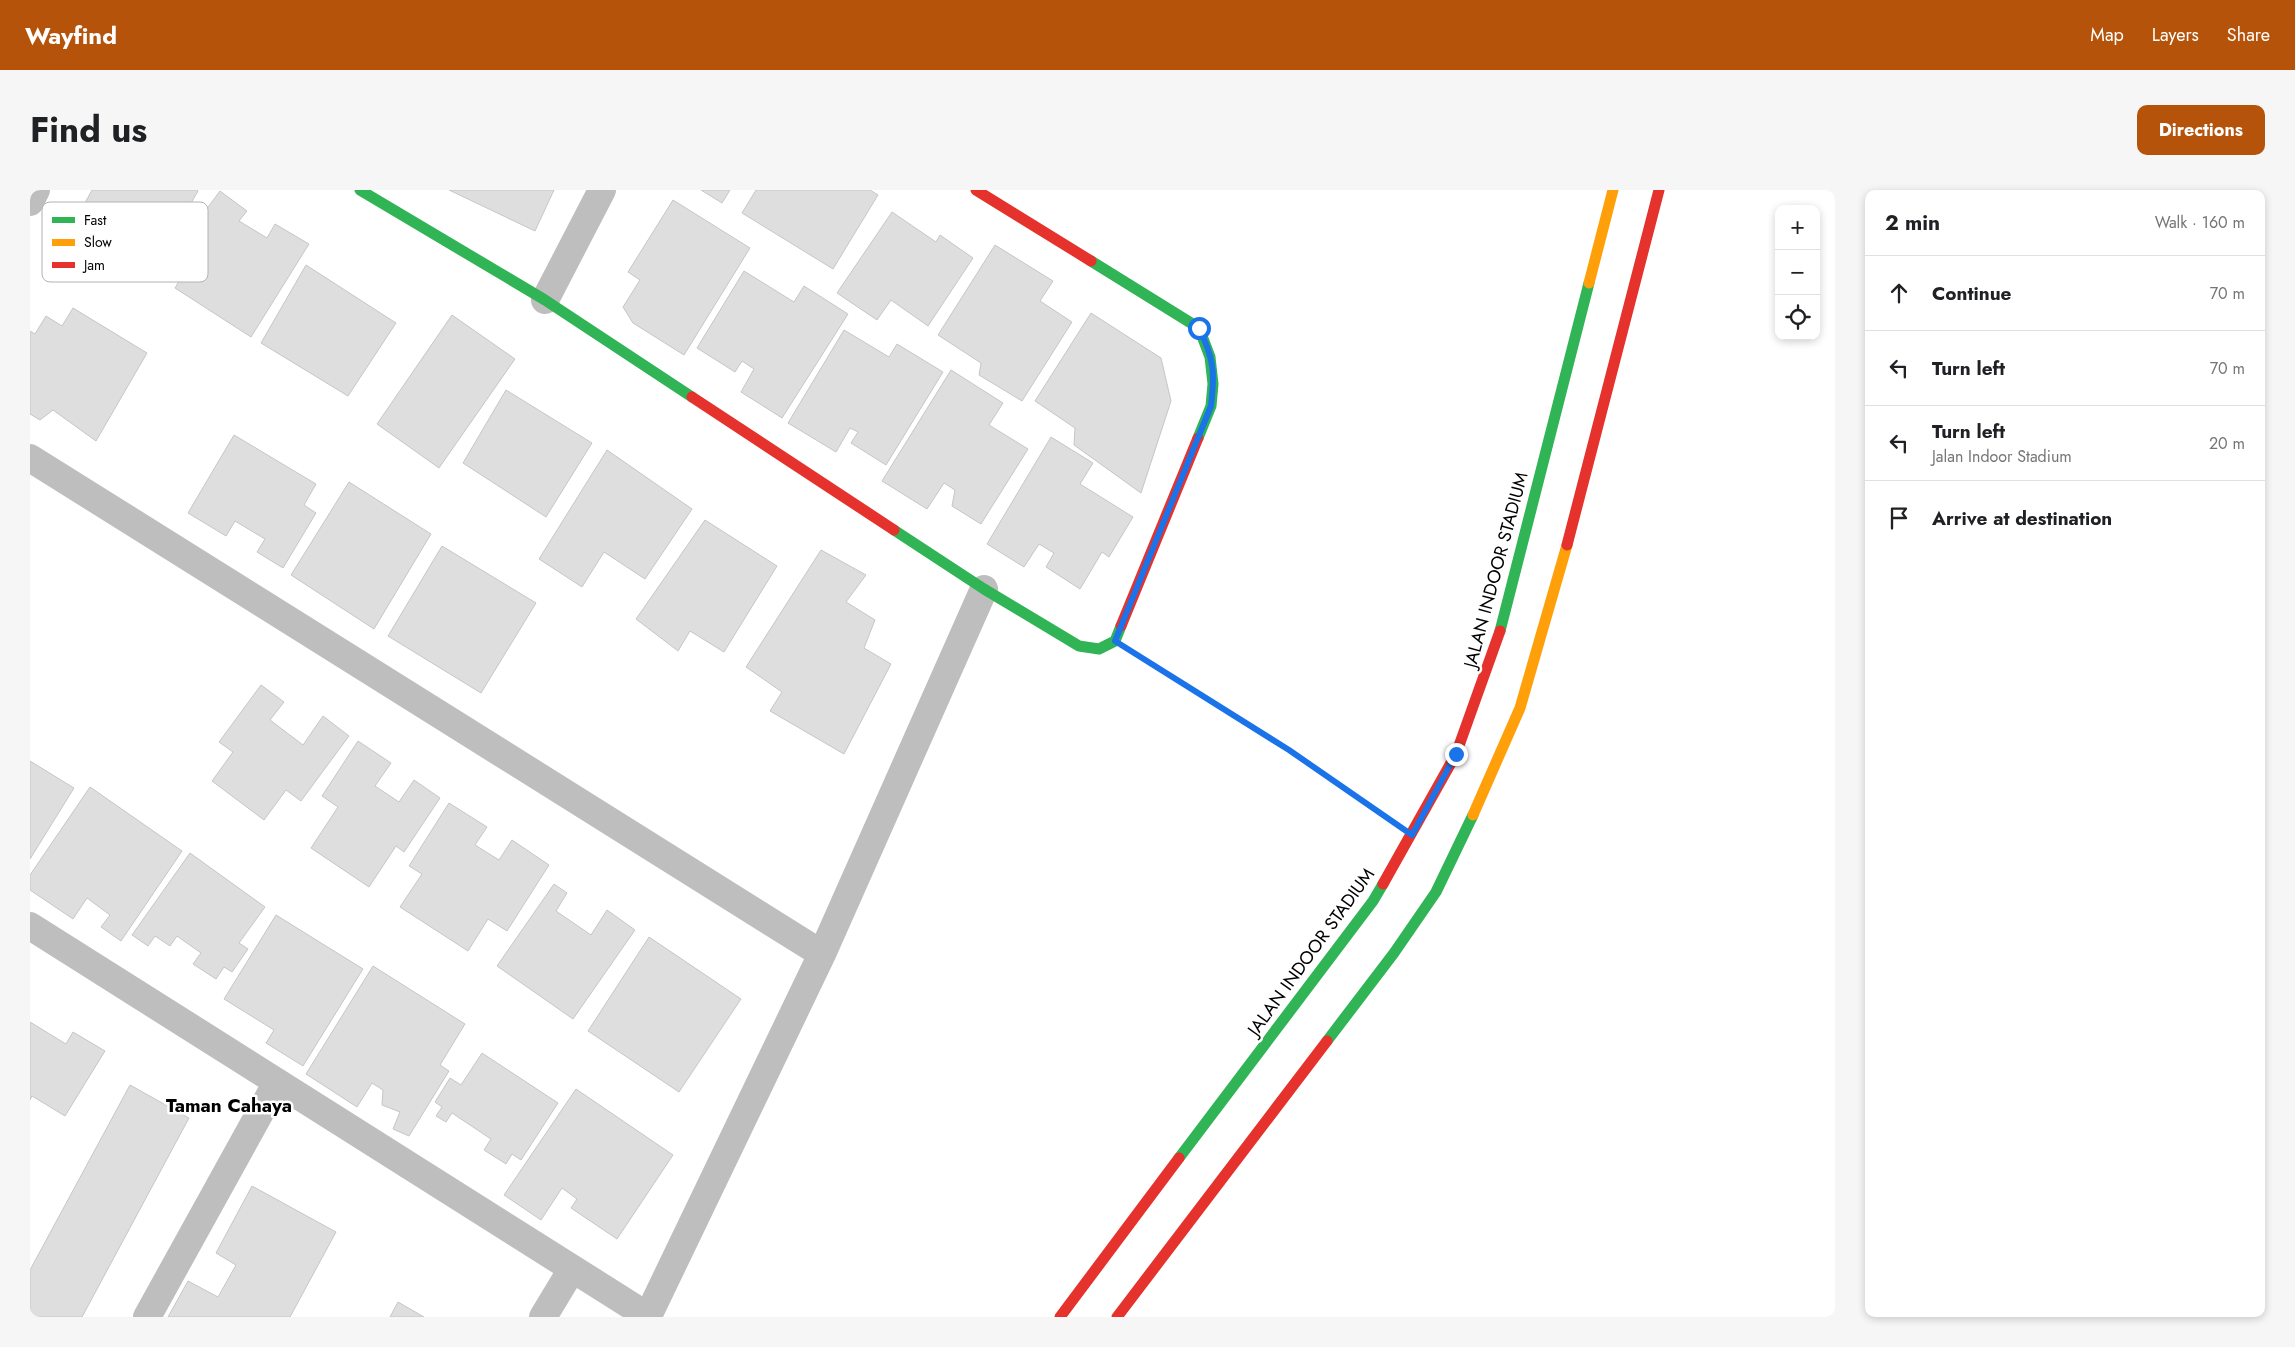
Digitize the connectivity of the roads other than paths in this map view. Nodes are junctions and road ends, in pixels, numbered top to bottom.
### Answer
1 (36, 190) edge
2 (360, 190) edge
3 (602, 190) edge
4 (976, 190) edge
5 (1613, 190) edge
6 (1659, 190) edge
7 (30, 202) edge
8 (545, 300) junction
9 (30, 458) edge
10 (984, 589) junction
11 (30, 926) edge
12 (822, 954) junction
13 (276, 1082) junction
14 (572, 1269) junction
15 (648, 1316) edge
16 (147, 1317) edge
17 (543, 1317) edge
18 (1060, 1317) edge
19 (1118, 1317) edge

1 - 7 street
2 - 8 street
3 - 8 street
4 - 10 street
5 - 18 street, JALAN INDOOR STADIUM
6 - 19 street
8 - 10 street
9 - 12 street
10 - 12 street
11 - 13 street
12 - 15 street
13 - 14 street
13 - 16 street
14 - 15 street
14 - 17 street

